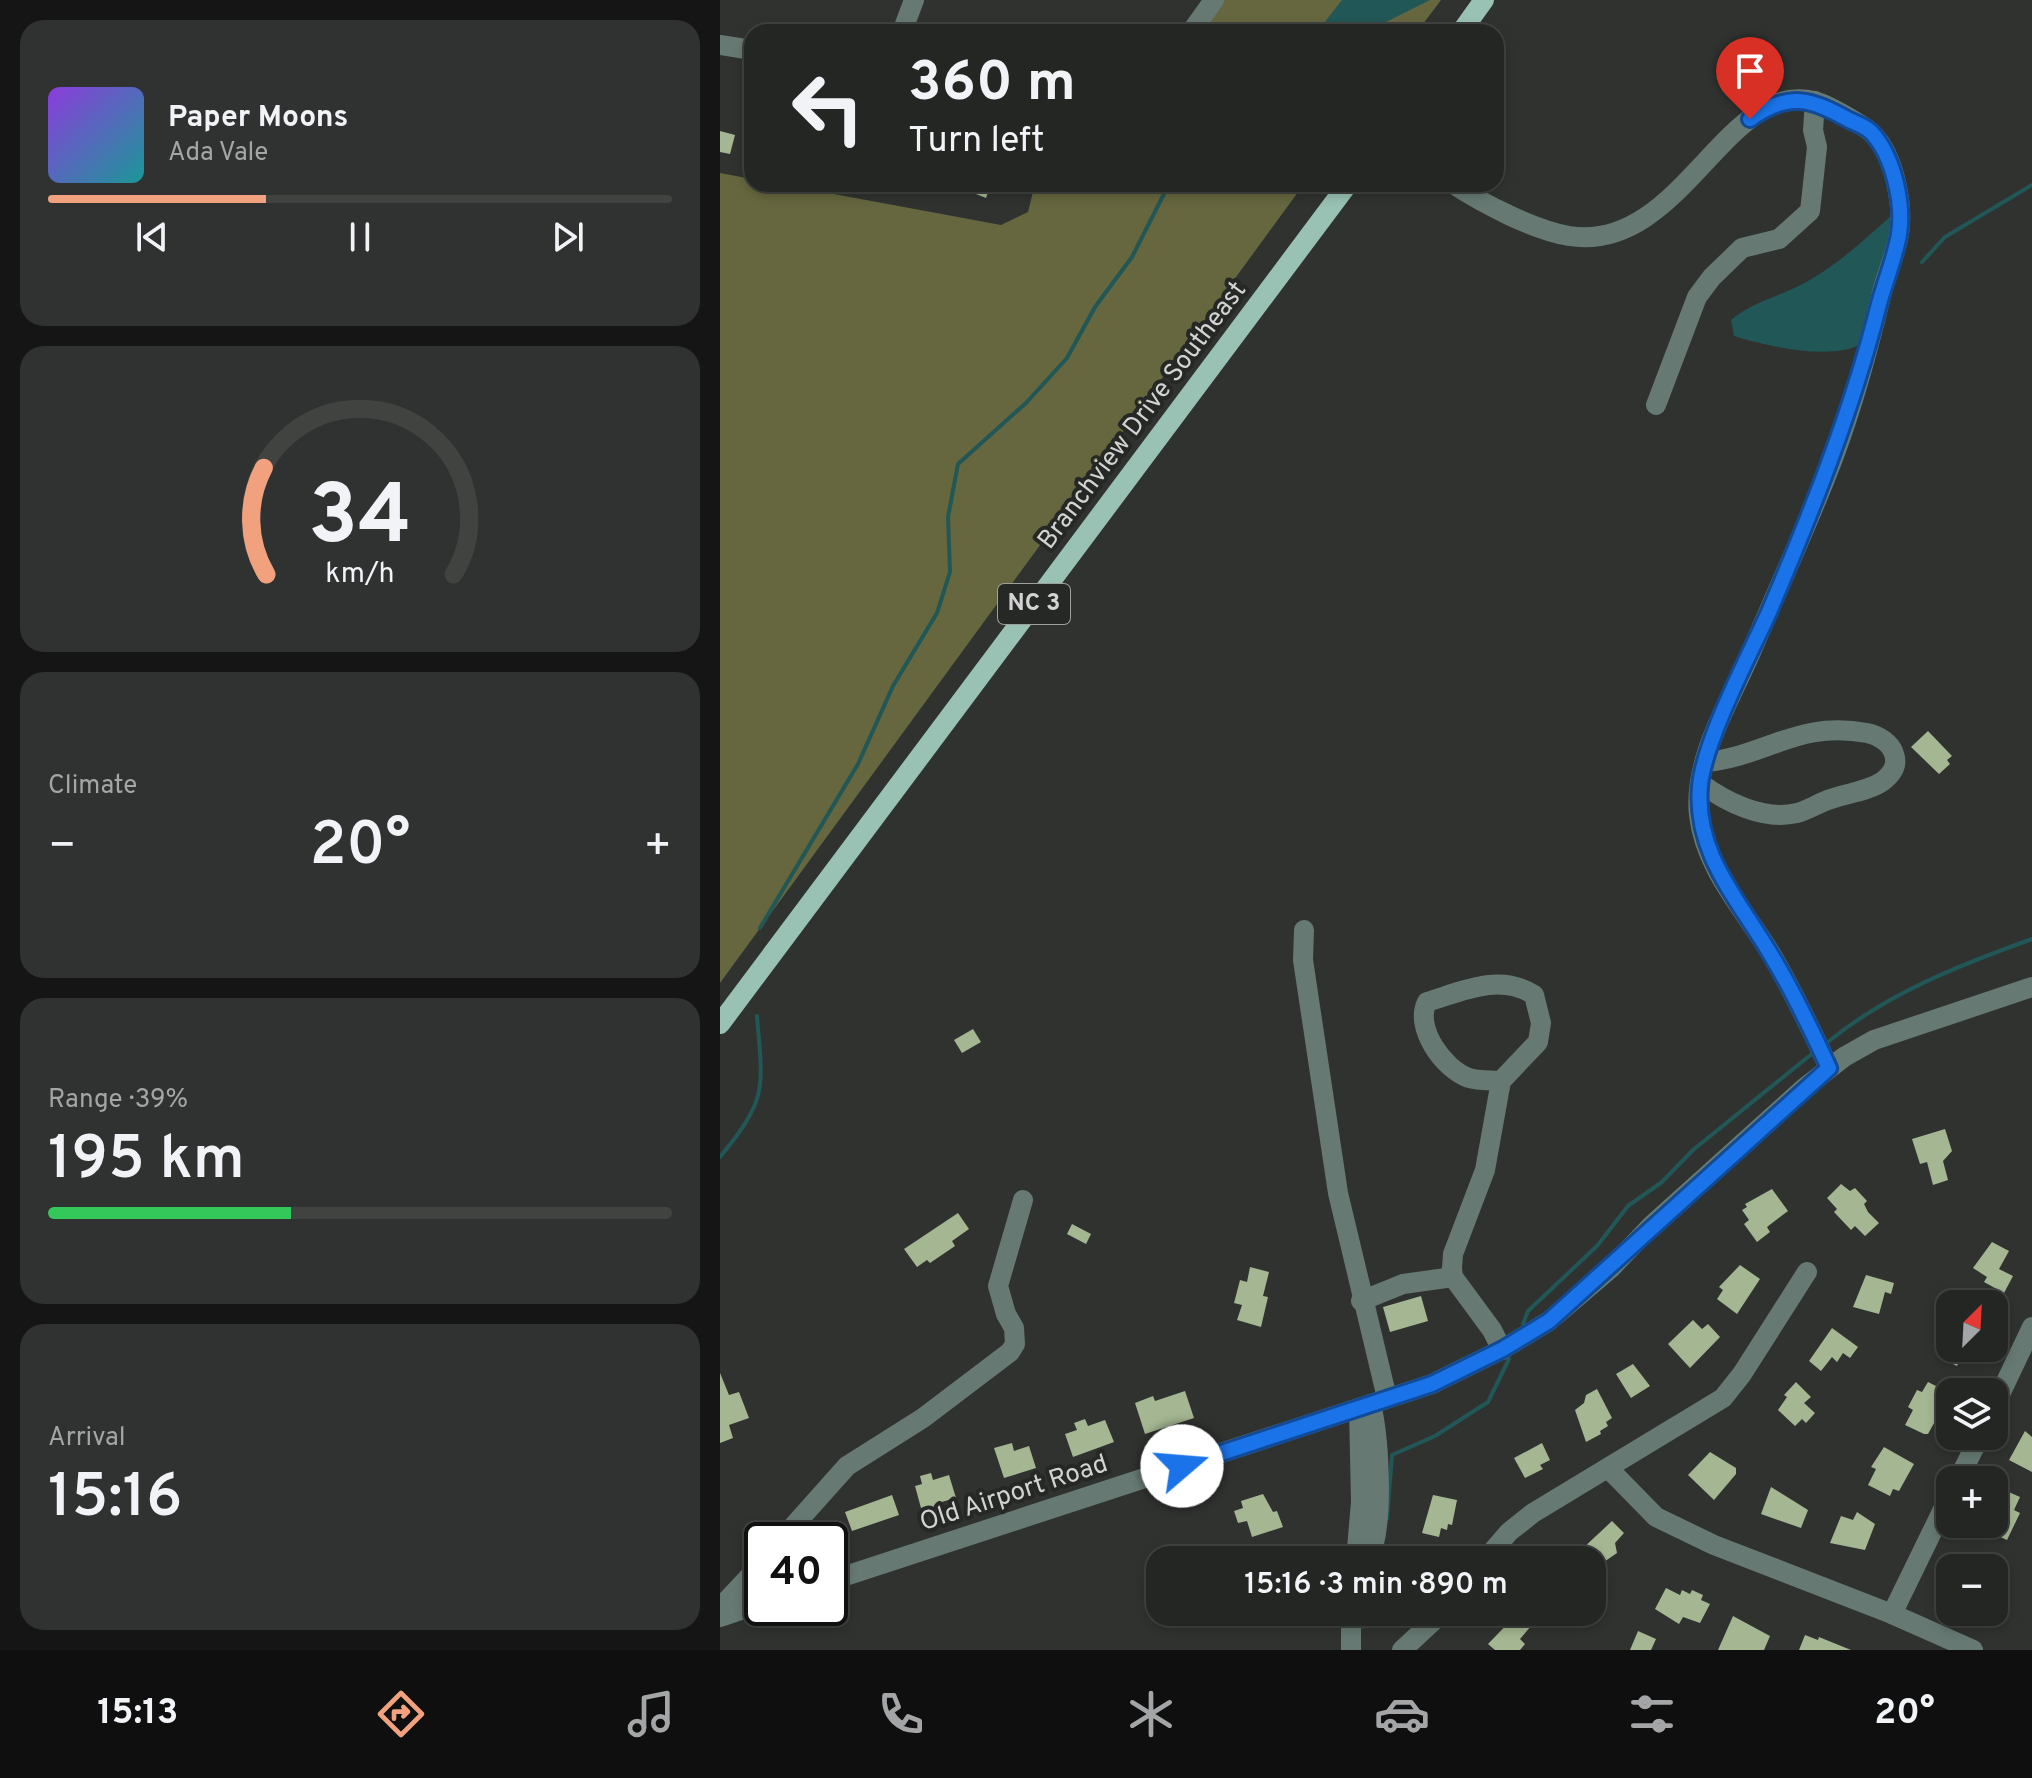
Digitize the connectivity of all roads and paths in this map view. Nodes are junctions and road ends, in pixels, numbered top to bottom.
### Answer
1 (914, 0) edge
2 (1214, 0) edge
3 (1484, 0) edge
4 (905, 24) edge
5 (1197, 24) edge
6 (1467, 24) edge
7 (720, 45) edge
8 (744, 49) edge
9 (1815, 101) junction
10 (1342, 192) edge
11 (1465, 192) edge
12 (1656, 405) dead end
13 (1706, 762) junction
14 (1700, 783) junction
15 (1304, 930) dead end
16 (2032, 987) edge
17 (720, 1024) edge
18 (1829, 1068) junction
19 (1501, 1081) junction
20 (1023, 1200) dead end
21 (1807, 1272) dead end
22 (1453, 1277) junction
23 (1361, 1301) junction
24 (2032, 1327) edge
25 (1502, 1350) junction
26 (2008, 1378) edge
27 (1372, 1403) junction
28 (1608, 1468) junction
29 (797, 1522) edge
30 (1936, 1524) edge
31 (1357, 1546) edge
32 (1371, 1546) edge
33 (1497, 1546) edge
34 (848, 1575) edge
35 (744, 1582) edge
36 (720, 1608) edge
37 (744, 1609) edge
38 (1892, 1614) junction
39 (720, 1617) edge
40 (1351, 1626) edge
41 (1428, 1626) edge
42 (1351, 1650) edge
43 (1402, 1650) edge
44 (1973, 1650) edge

1 - 4 street
2 - 5 street
3 - 6 main road
7 - 8 street
9 - 11 street
9 - 12 street
9 - 13 street
10 - 17 main road, Branchview Drive Southeast / NC 3
13 - 14 street
13 - 14 street
14 - 18 street
15 - 23 street
16 - 18 street, Old Airport Road
18 - 25 street, Old Airport Road
19 - 19 street
19 - 22 street
20 - 29 street
21 - 28 street
22 - 23 street
22 - 25 street
23 - 27 street
24 - 26 street
25 - 27 street, Old Airport Road
27 - 31 street
27 - 32 street
27 - 34 street, Old Airport Road
28 - 33 street
28 - 38 street
30 - 38 street
35 - 36 street
37 - 39 street
38 - 44 street
40 - 42 street
41 - 43 street

